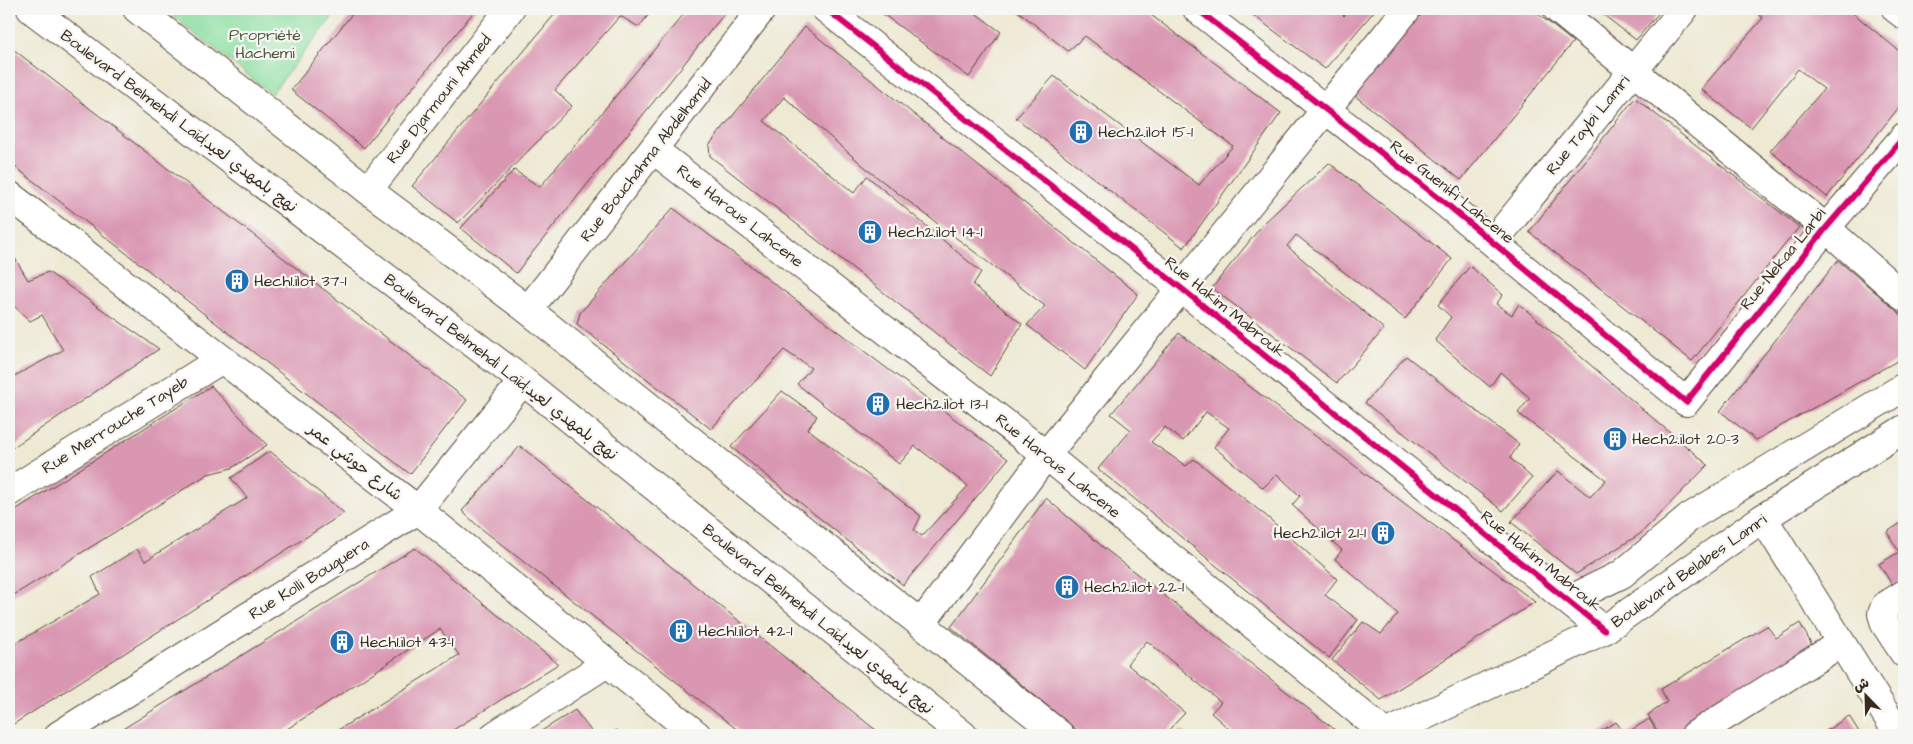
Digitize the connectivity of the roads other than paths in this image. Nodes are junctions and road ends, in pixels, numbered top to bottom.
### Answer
1 (30, 9) edge
2 (138, 9) edge
3 (510, 9) edge
4 (762, 9) edge
5 (826, 9) edge
6 (1197, 9) edge
7 (1407, 9) edge
8 (1557, 9) edge
9 (1684, 9) edge
10 (1896, 9) edge
11 (1904, 15) edge
12 (1632, 71) junction
13 (1327, 109) junction
14 (1904, 137) edge
15 (654, 150) junction
16 (368, 190) junction
17 (12, 201) edge
18 (1826, 228) junction
19 (1493, 242) junction
20 (1181, 288) junction
21 (1904, 297) edge
22 (528, 310) junction
23 (222, 359) junction
24 (523, 381) junction
25 (1904, 387) edge
26 (1686, 402) joint
27 (1904, 429) edge
28 (1046, 455) junction
29 (9, 492) edge
30 (418, 510) junction
31 (1763, 518) junction
32 (1904, 594) edge
33 (1569, 600) junction
34 (921, 624) junction
35 (1604, 630) junction
36 (1841, 642) junction
37 (1904, 653) edge
38 (607, 663) junction
39 (60, 735) edge
40 (495, 735) edge
41 (697, 735) edge
42 (963, 735) edge
43 (1060, 735) edge
44 (1385, 735) edge
45 (1695, 735) edge
46 (1899, 735) edge

1 - 24 street, Boulevard Belmehdi Laïd;نهج بلمهدي لعيد
2 - 16 street
3 - 16 street, Rue Djarmouni Ahmed
4 - 15 street, Rue Bouchahma Abdelhamid
5 - 20 street, Rue Hakim Mabrouk
6 - 13 street, Rue Guenifi Lahcene
7 - 13 street
8 - 12 street
9 - 12 street, Rue Taybi Lamri
10 - 11 street
12 - 18 street
12 - 19 street, Rue Taybi Lamri
13 - 19 street, Rue Guenifi Lahcene
13 - 20 street
14 - 18 street, Rue Nekaa Larbi
15 - 22 street, Rue Bouchahma Abdelhamid
15 - 28 street, Rue Harous Lahcene
16 - 22 street
17 - 23 street, شارع حوشي عمر
18 - 21 street
18 - 26 street, Rue Nekaa Larbi
19 - 26 street, Rue Guenifi Lahcene
20 - 28 street
20 - 33 street, Rue Hakim Mabrouk
22 - 34 street
23 - 29 street, Rue Merrouche Tayeb
23 - 30 street, شارع حوشي عمر
24 - 30 street, Rue Kolli Bouguera
24 - 42 street, Boulevard Belmehdi Laïd;نهج بلمهدي لعيد
25 - 33 street
27 - 31 street, Boulevard Belabes Lamri
28 - 34 street
28 - 44 street, Rue Harous Lahcene
30 - 38 street, شارع حوشي عمر
30 - 39 street, Rue Kolli Bouguera
31 - 35 street, Boulevard Belabes Lamri
31 - 36 street
32 - 37 street
33 - 35 street, Rue Hakim Mabrouk
34 - 43 street
35 - 44 street, Boulevard Belabes Lamri
36 - 45 street
36 - 46 street
38 - 40 street
38 - 41 street, شارع حوشي عمر

